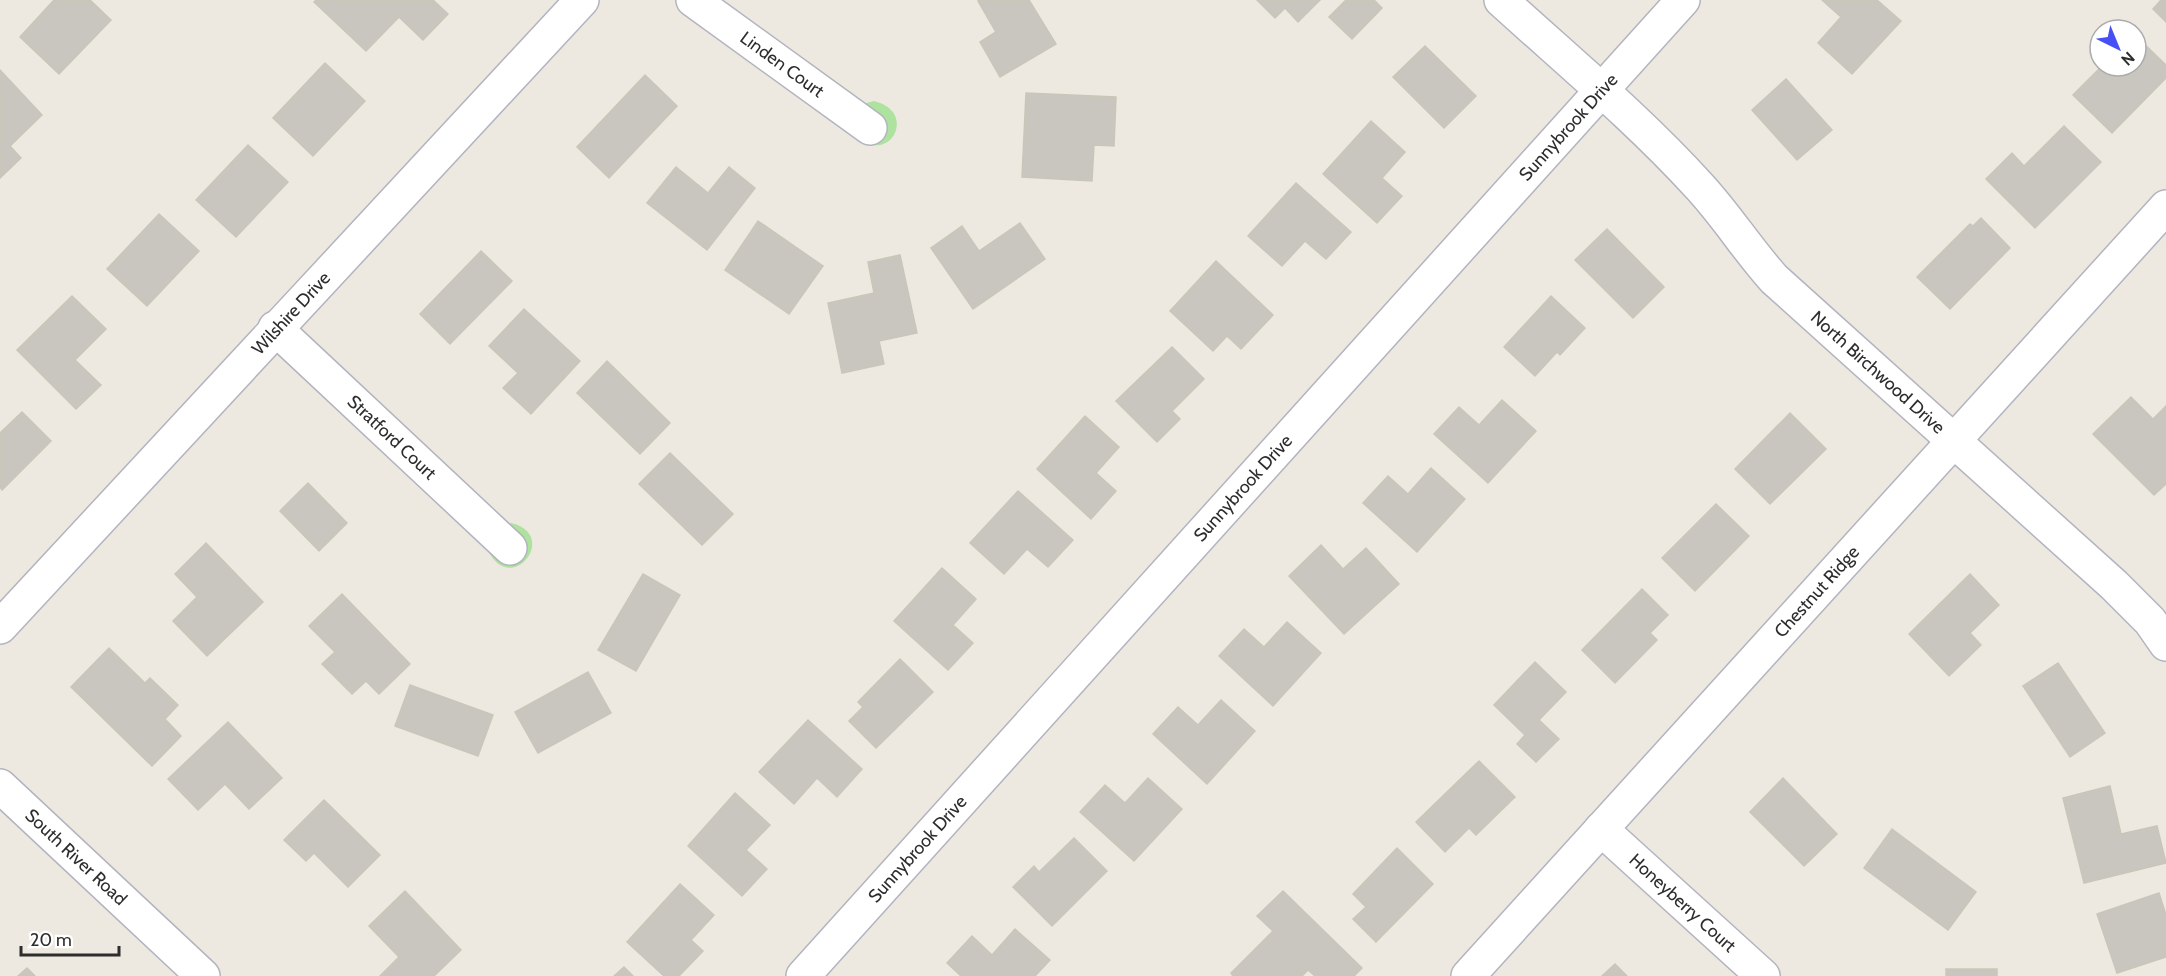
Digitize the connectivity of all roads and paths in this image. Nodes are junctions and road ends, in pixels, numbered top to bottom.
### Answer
1 (582, 0) edge
2 (693, 0) edge
3 (1501, 0) edge
4 (1683, 0) edge
5 (1601, 91) junction
6 (870, 128) dead end
7 (2166, 207) edge
8 (275, 328) junction
9 (1954, 441) junction
10 (510, 548) dead end
11 (2161, 626) edge
12 (0, 627) edge
13 (0, 786) edge
14 (1601, 830) junction
15 (202, 976) edge
16 (803, 976) edge
17 (1468, 976) edge
18 (1762, 976) edge

1 - 8 street, Wilshire Drive
2 - 6 street, Linden Court
3 - 5 street, North Birchwood Drive
4 - 5 street, Sunnybrook Drive
5 - 9 street, North Birchwood Drive
5 - 16 street, Sunnybrook Drive
7 - 9 street, Chestnut Ridge
8 - 10 street, Stratford Court
8 - 12 street, Wilshire Drive
9 - 11 street, North Birchwood Drive
9 - 14 street, Chestnut Ridge
13 - 15 street, South River Road
14 - 17 street, Chestnut Ridge
14 - 18 street, Honeyberry Court

